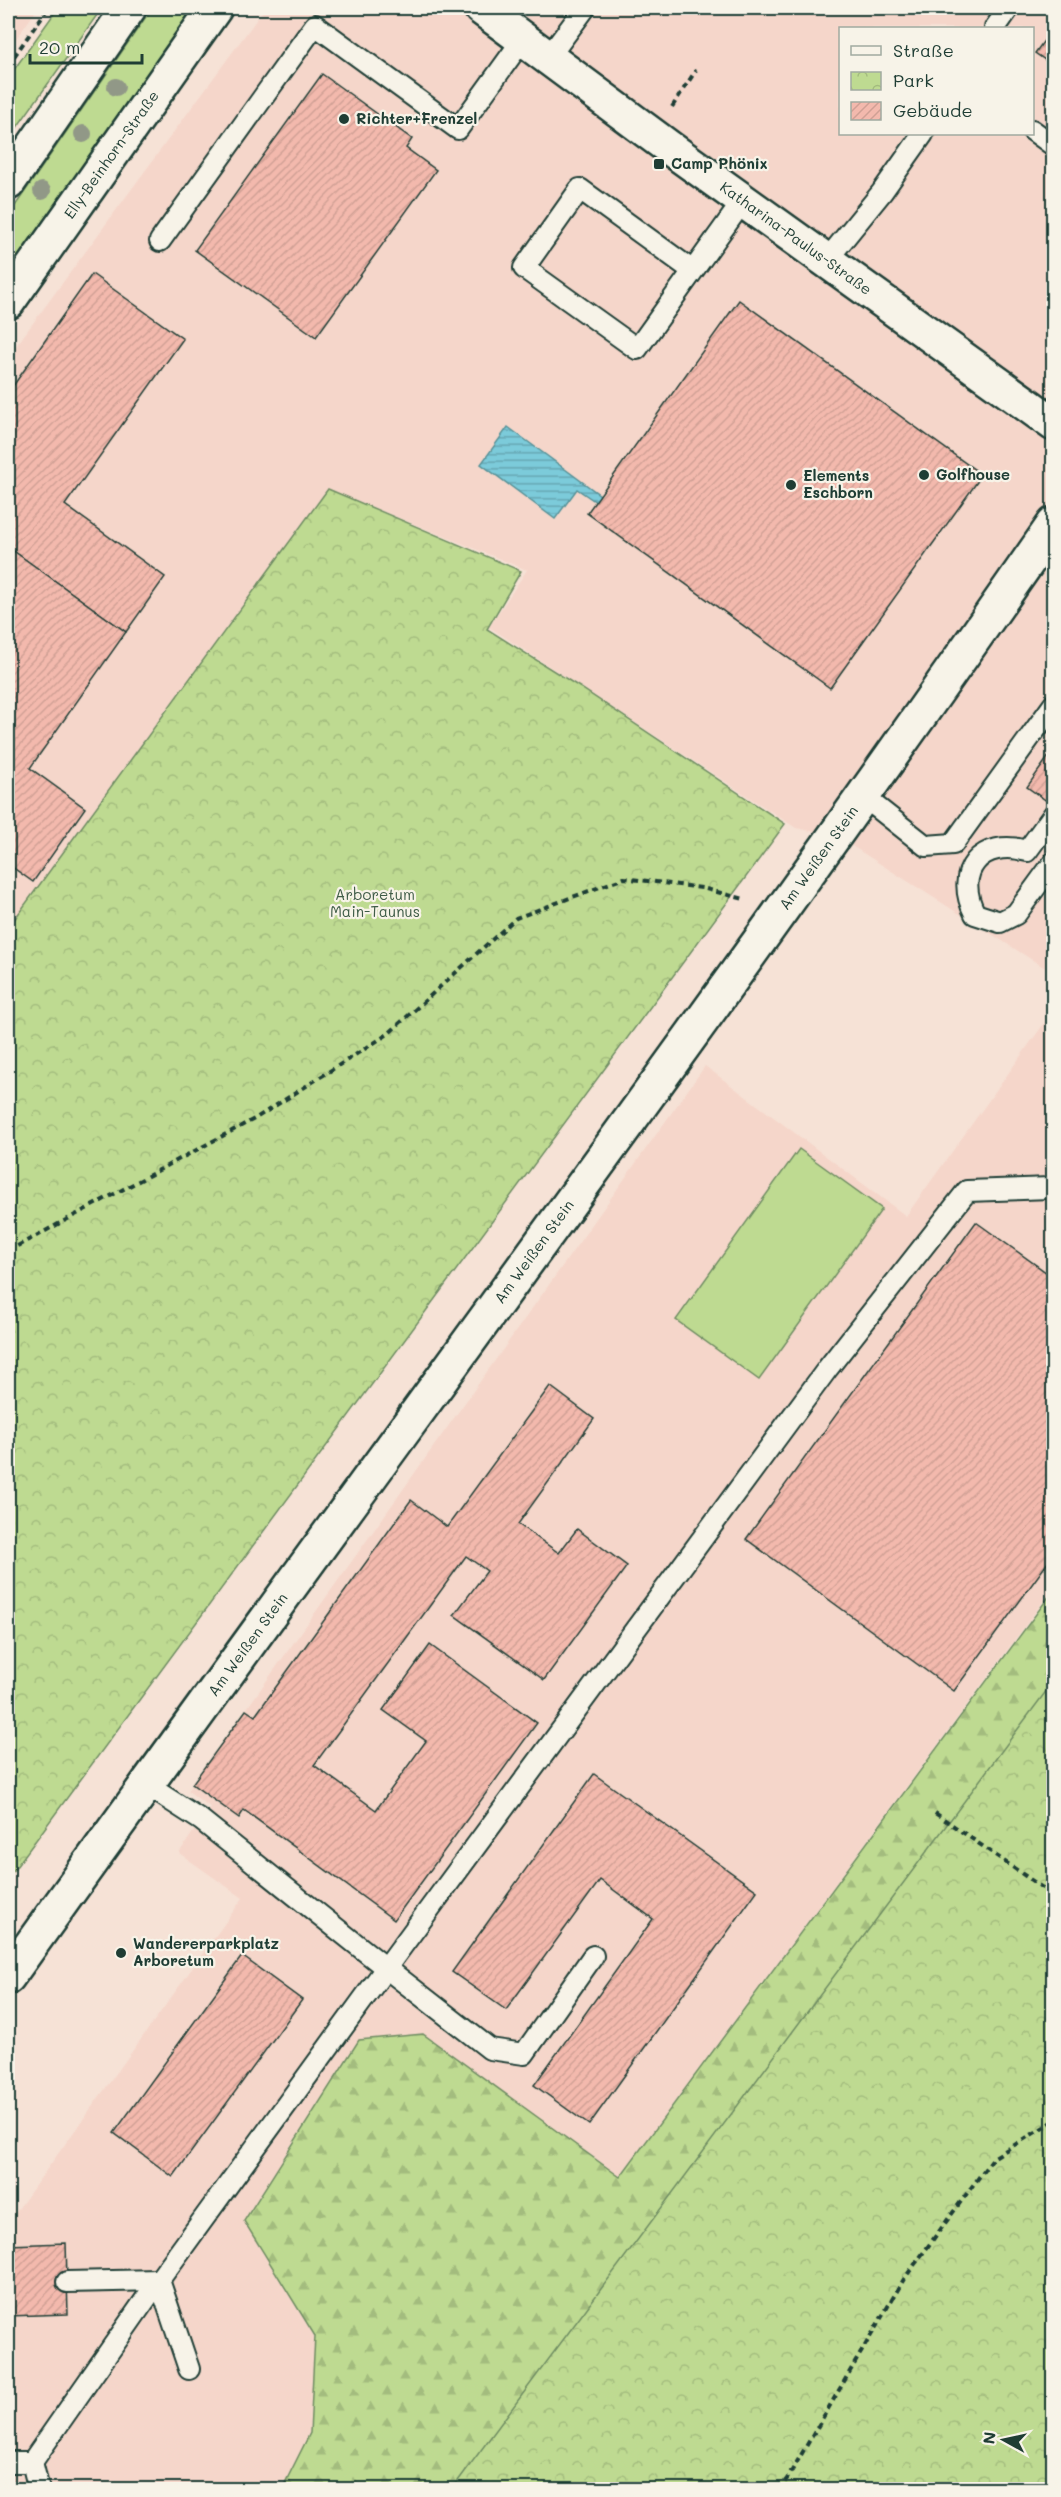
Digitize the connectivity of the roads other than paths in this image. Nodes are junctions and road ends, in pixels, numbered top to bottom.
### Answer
1 (129, 8) edge
2 (215, 8) edge
3 (481, 8) edge
4 (585, 8) edge
5 (1009, 8) edge
6 (995, 27) edge
7 (535, 48) junction
8 (1034, 132) edge
9 (922, 135) edge
10 (1053, 146) edge
11 (8, 183) edge
12 (743, 201) junction
13 (160, 241) dead end
14 (826, 261) junction
15 (693, 271) junction
16 (8, 302) edge
17 (1053, 424) edge
18 (1053, 524) edge
19 (1053, 704) edge
20 (864, 797) junction
21 (1053, 814) edge
22 (1053, 862) edge
23 (1050, 1188) dead end
24 (145, 1784) junction
25 (593, 1956) dead end
26 (386, 1968) junction
27 (8, 1977) edge
28 (159, 2280) junction
29 (67, 2282) dead end
30 (189, 2369) dead end
31 (8, 2462) edge
32 (32, 2462) junction
33 (39, 2490) edge

1 - 11 street
2 - 16 street, Elly-Beinhorn-Straße
3 - 7 street, Katharina-Paulus-Straße
4 - 7 lane
5 - 6 lane
7 - 12 street, Katharina-Paulus-Straße
7 - 13 lane
8 - 10 lane
9 - 14 lane
12 - 14 street, Katharina-Paulus-Straße
12 - 15 lane
14 - 17 street, Katharina-Paulus-Straße
15 - 15 lane
18 - 20 street, Am Weißen Stein
19 - 20 lane
20 - 24 street, Am Weißen Stein
21 - 22 lane
23 - 26 lane
24 - 26 lane
24 - 27 street, Am Weißen Stein
25 - 26 lane
26 - 28 lane
28 - 29 lane
28 - 30 lane
28 - 32 lane
31 - 32 lane
32 - 33 lane

